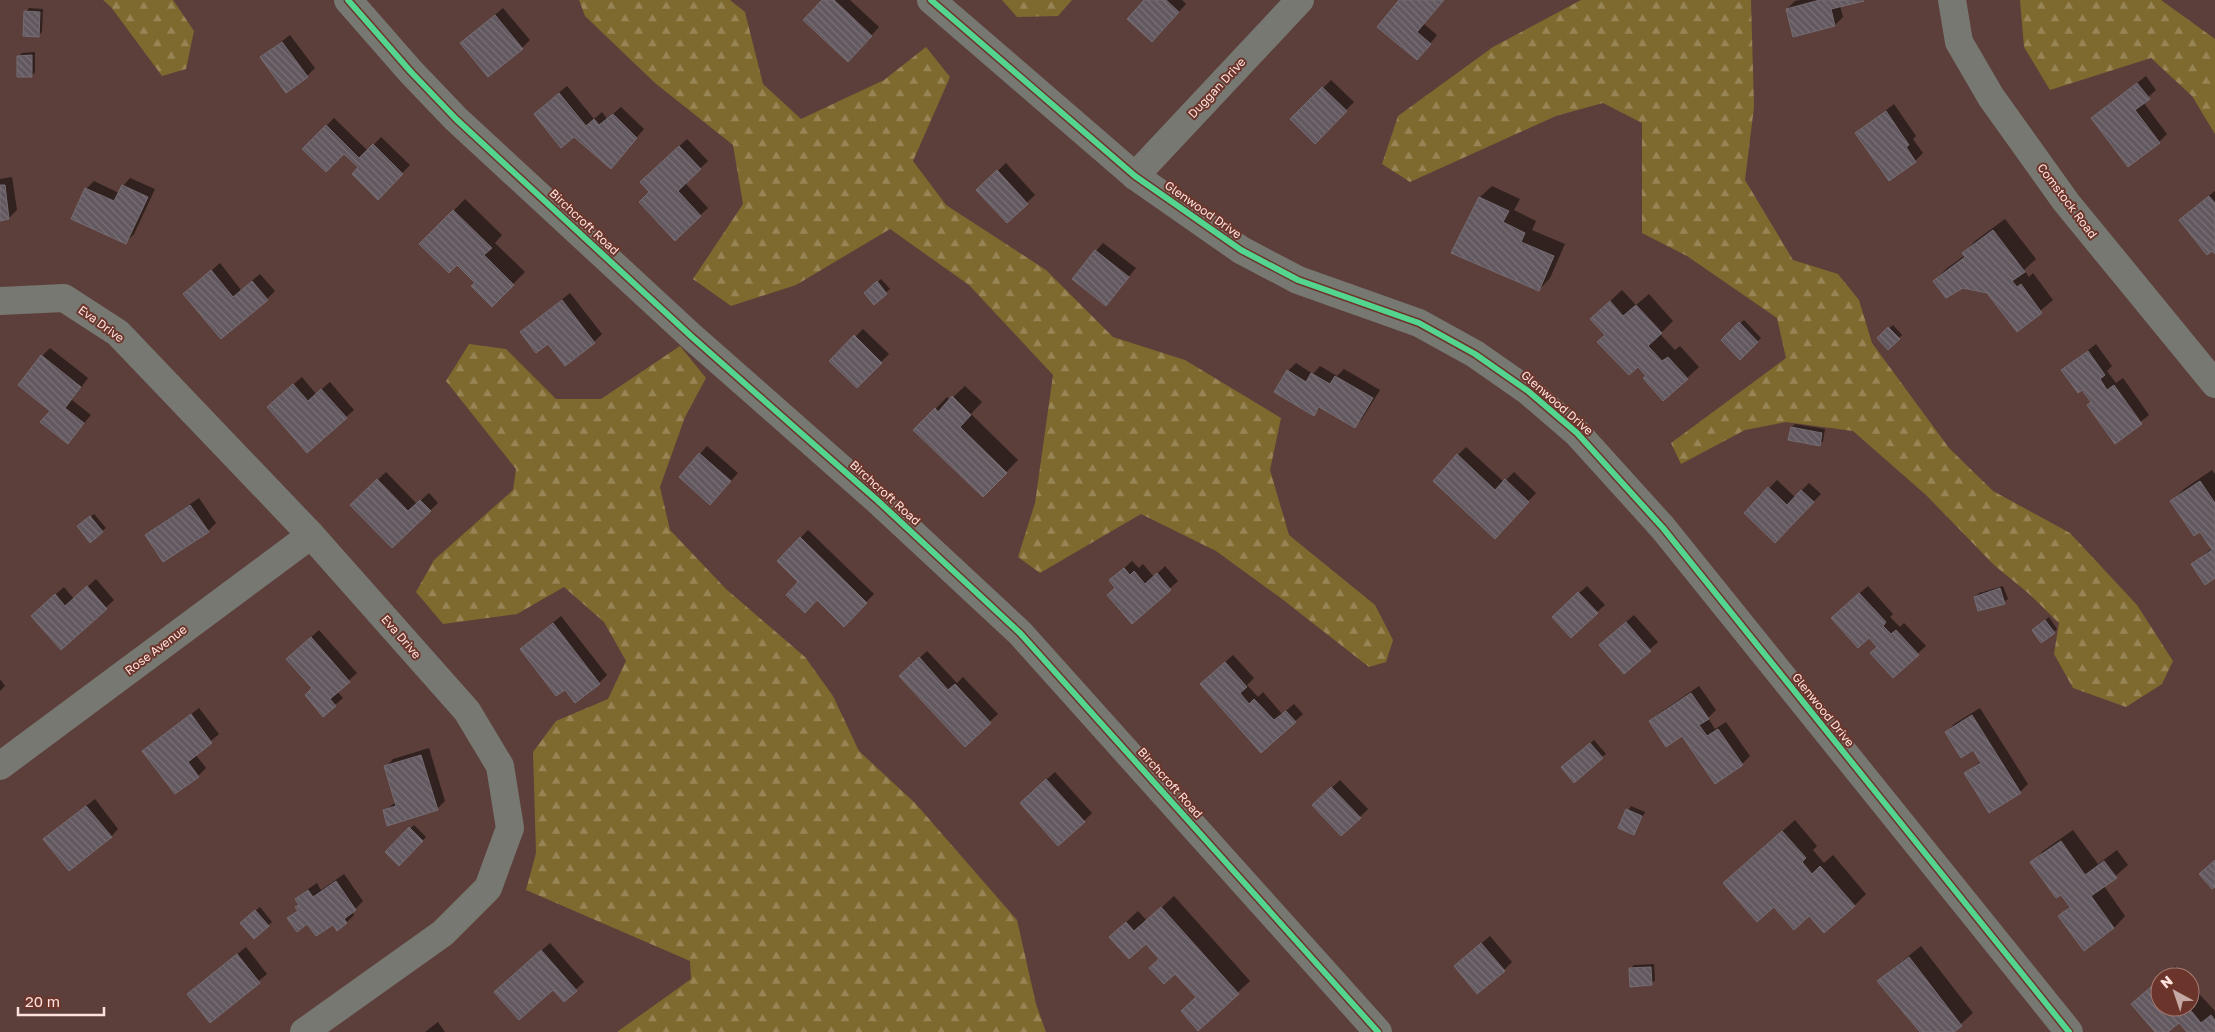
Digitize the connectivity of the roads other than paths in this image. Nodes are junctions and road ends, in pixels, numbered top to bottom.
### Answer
1 (348, 0) edge
2 (931, 0) edge
3 (1300, 0) edge
4 (1952, 0) edge
5 (1135, 176) junction
6 (11, 300) edge
7 (2215, 384) edge
8 (311, 535) junction
9 (0, 766) edge
10 (304, 1032) edge
11 (1378, 1032) edge
12 (2069, 1032) edge

1 - 11 street, Birchcroft Road
2 - 5 street, Glenwood Drive
3 - 5 street, Duggan Drive
4 - 7 street, Comstock Road
5 - 12 street, Glenwood Drive
6 - 8 street, Eva Drive
8 - 9 street, Rose Avenue
8 - 10 street, Eva Drive

